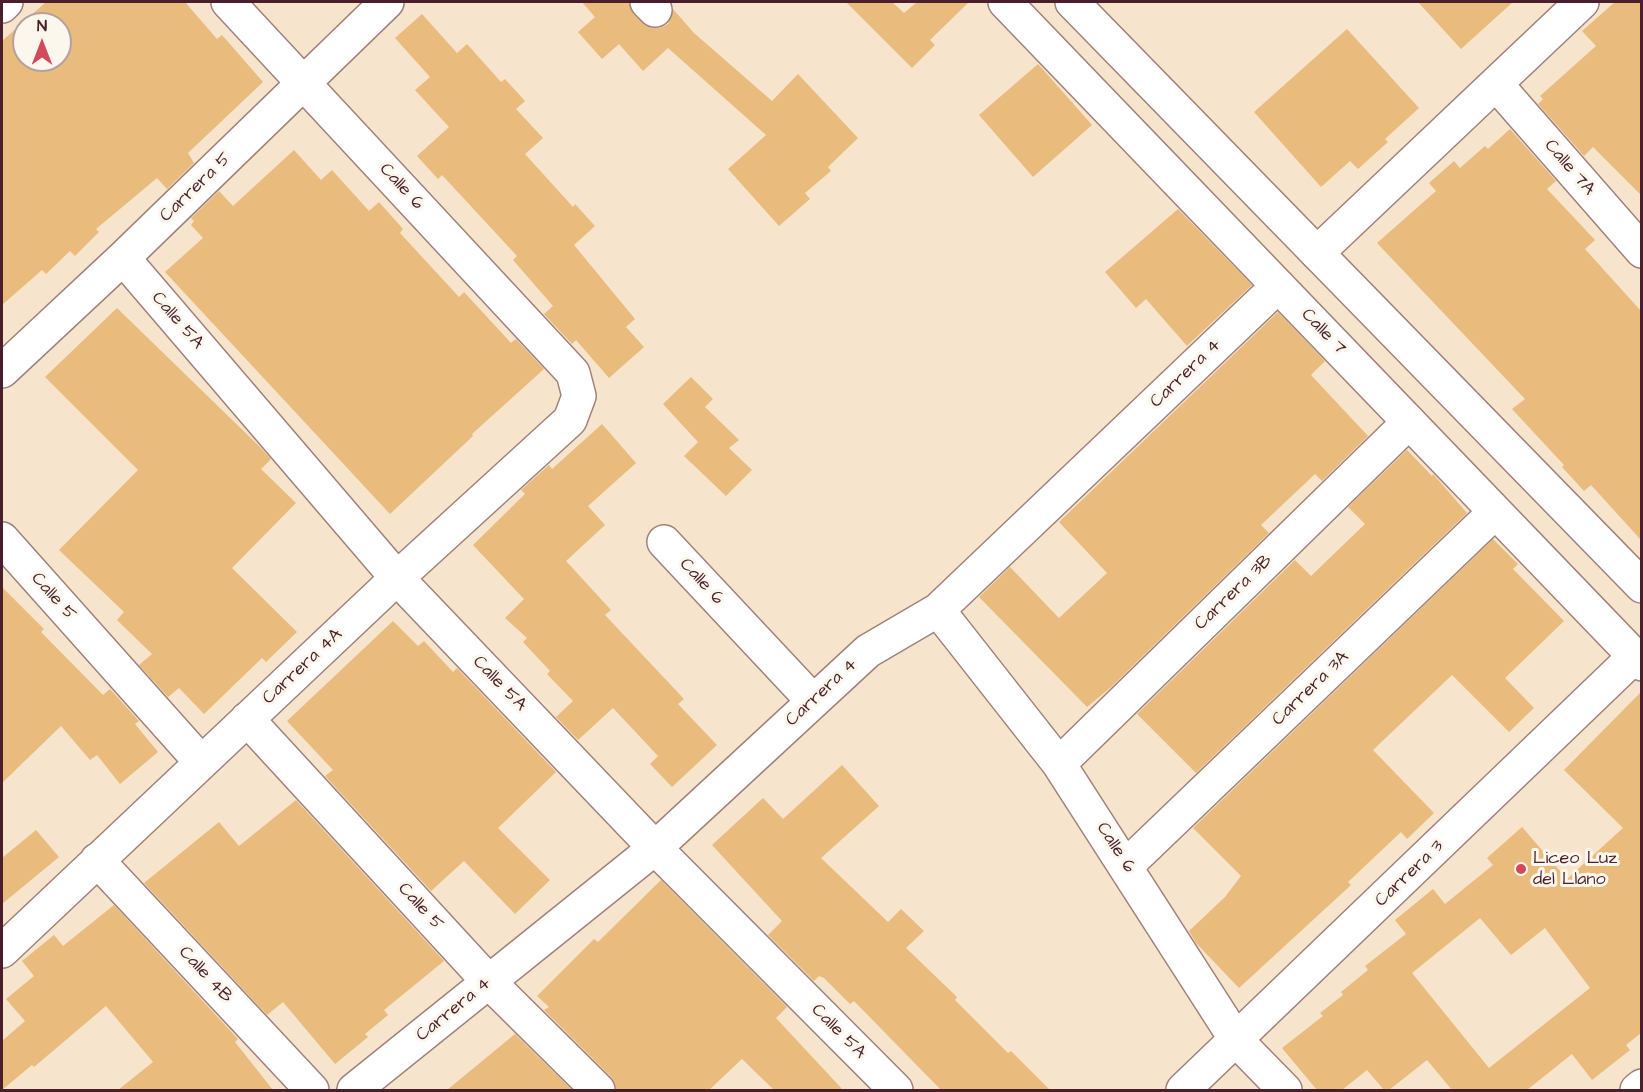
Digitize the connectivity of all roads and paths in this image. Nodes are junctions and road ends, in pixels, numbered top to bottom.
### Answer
1 (6, 2) edge
2 (228, 2) edge
3 (387, 2) edge
4 (1005, 2) edge
5 (1072, 2) edge
6 (1582, 2) edge
7 (2, 6) edge
8 (305, 84) junction
9 (1496, 84) junction
10 (1641, 251) edge
11 (1317, 253) junction
12 (123, 258) junction
13 (1278, 286) junction
14 (2, 371) edge
15 (573, 373) joint
16 (1409, 422) junction
17 (1495, 512) junction
18 (2, 539) edge
19 (664, 542) dead end
20 (397, 578) junction
21 (1641, 586) edge
22 (938, 610) junction
23 (1638, 660) edge
24 (813, 701) junction
25 (247, 719) junction
26 (201, 762) junction
27 (1059, 764) junction
28 (655, 848) junction
29 (97, 860) junction
30 (1126, 866) junction
31 (8, 932) edge
32 (489, 982) junction
33 (1237, 1041) junction
34 (1641, 1086) edge
35 (312, 1090) edge
36 (354, 1090) edge
37 (598, 1090) edge
38 (896, 1090) edge
39 (1183, 1090) edge
40 (1285, 1090) edge
41 (1636, 1090) edge

1 - 7 street
2 - 8 street, Calle 6
3 - 8 street, Carrera 5
4 - 13 street, Calle 7
5 - 11 street
6 - 9 street
8 - 12 street, Carrera 5
8 - 15 street, Calle 6
9 - 10 street, Calle 7A
9 - 11 street
11 - 21 street
12 - 14 street, Carrera 5
12 - 20 street, Calle 5A
13 - 16 street, Calle 7
13 - 22 street, Carrera 4
15 - 20 street, Carrera 4A
16 - 17 street, Calle 7
16 - 27 street, Carrera 3B
17 - 23 street, Calle 7
17 - 30 street, Carrera 3A
18 - 26 street, Calle 5
19 - 24 street, Calle 6
20 - 25 street, Carrera 4A
20 - 28 street, Calle 5A
22 - 24 street, Carrera 4
22 - 27 street, Calle 6
23 - 33 street, Carrera 3
24 - 28 street, Carrera 4
25 - 26 street, Carrera 4A
25 - 32 street, Calle 5
26 - 29 street, Carrera 4A
27 - 30 street, Calle 6
28 - 32 street, Carrera 4
28 - 38 street, Calle 5A
29 - 31 street, Carrera 4A
29 - 35 street, Calle 4B
30 - 33 street, Calle 6
32 - 36 street, Carrera 4
32 - 37 street, Calle 5
33 - 39 street, Carrera 3
33 - 40 street, Calle 6
34 - 41 street

